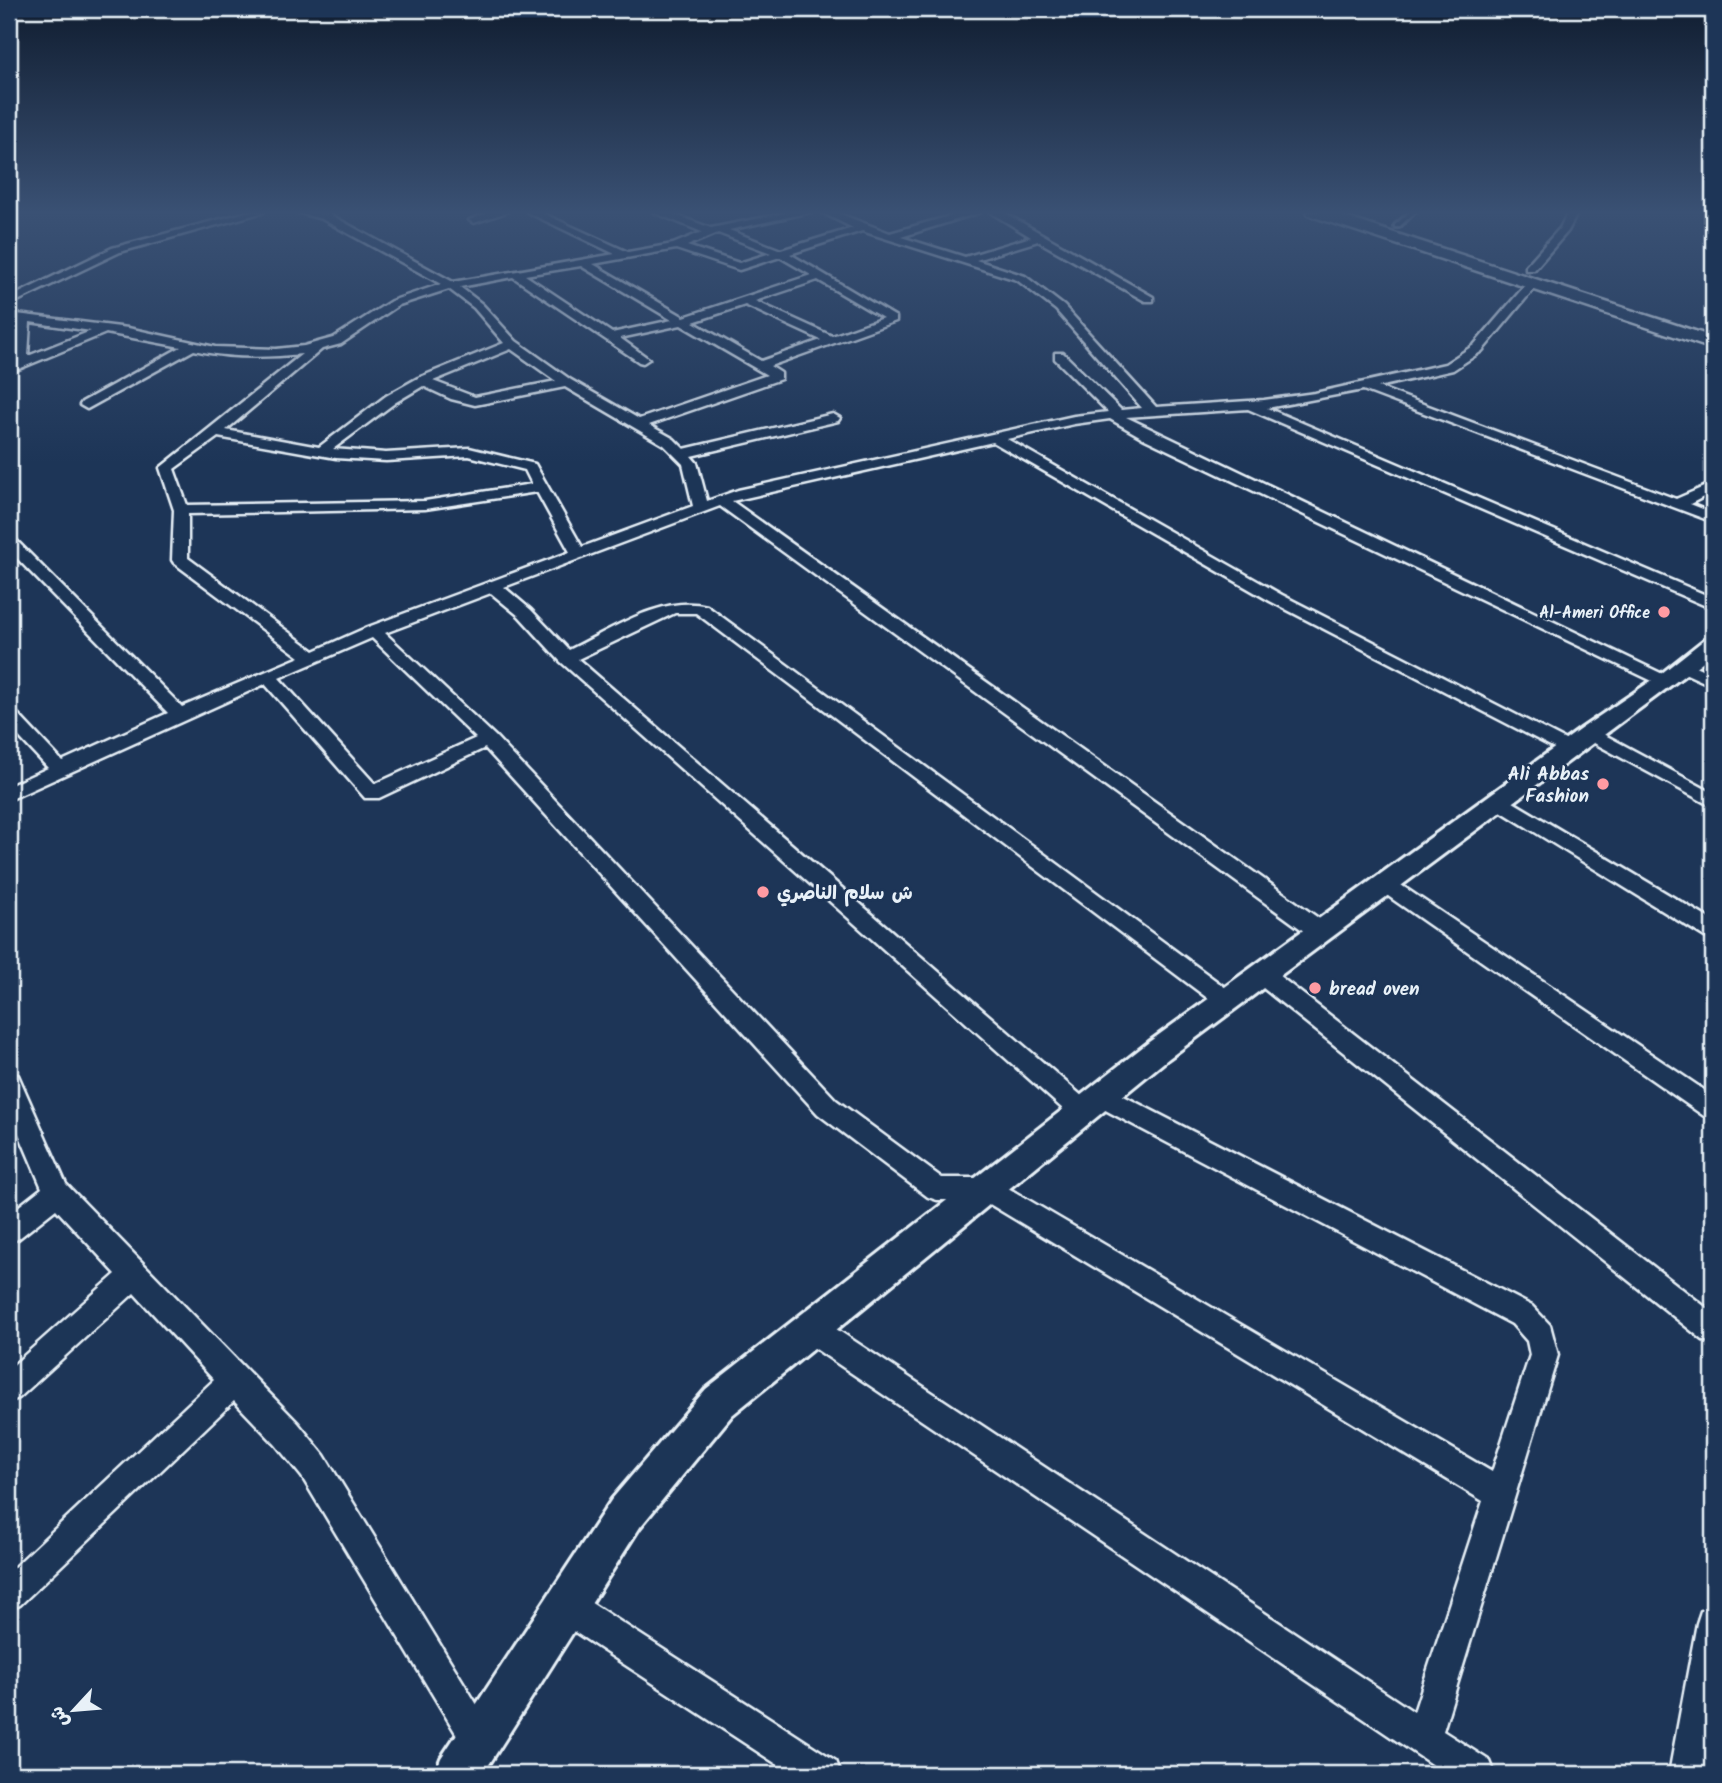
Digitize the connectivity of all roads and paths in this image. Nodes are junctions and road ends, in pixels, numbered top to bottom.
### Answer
1 (419, 295) edge
2 (464, 295) edge
3 (548, 295) edge
4 (639, 295) edge
5 (759, 295) edge
6 (850, 295) edge
7 (1045, 295) edge
8 (1142, 295) edge
9 (1518, 295) edge
10 (1584, 295) edge
11 (1600, 295) edge
12 (1149, 299) dead end
13 (744, 300) junction
14 (9, 316) edge
15 (24, 318) junction
16 (683, 321) junction
17 (9, 324) edge
18 (1713, 327) edge
19 (104, 329) junction
20 (610, 337) junction
21 (830, 340) junction
22 (1713, 343) edge
23 (512, 344) junction
24 (192, 346) junction
25 (319, 346) junction
26 (1059, 356) dead end
27 (643, 359) dead end
28 (22, 364) junction
29 (760, 366) junction
30 (9, 369) edge
31 (422, 381) junction
32 (567, 383) junction
33 (1360, 385) junction
34 (87, 405) dead end
35 (1251, 405) junction
36 (1153, 412) junction
37 (1116, 415) junction
38 (833, 418) dead end
39 (636, 425) junction
40 (215, 432) junction
41 (996, 438) junction
42 (321, 452) junction
43 (681, 454) junction
44 (540, 487) junction
45 (1713, 487) edge
46 (721, 500) junction
47 (1678, 505) junction
48 (701, 508) junction
49 (181, 510) junction
50 (1713, 518) edge
51 (9, 541) edge
52 (578, 553) junction
53 (494, 587) junction
54 (1713, 604) edge
55 (374, 632) junction
56 (1713, 644) edge
57 (313, 658) junction
58 (567, 658) junction
59 (268, 677) junction
60 (1688, 677) edge
61 (9, 715) edge
62 (180, 715) junction
63 (488, 740) junction
64 (1579, 741) junction
65 (60, 770) junction
66 (9, 794) edge
67 (1498, 800) junction
68 (1713, 801) edge
69 (1385, 884) junction
70 (1713, 930) edge
71 (1320, 931) junction
72 (1261, 974) junction
73 (1226, 1000) junction
74 (9, 1082) edge
75 (1091, 1103) junction
76 (1713, 1109) edge
77 (987, 1189) junction
78 (57, 1192) junction
79 (9, 1230) edge
80 (135, 1274) junction
81 (811, 1329) junction
82 (1713, 1330) edge
83 (234, 1381) junction
84 (9, 1388) edge
85 (1499, 1493) junction
86 (9, 1594) edge
87 (567, 1608) junction
88 (1713, 1623) edge
89 (478, 1738) junction
90 (1423, 1738) junction
91 (457, 1774) edge
92 (823, 1774) edge
93 (1477, 1774) edge
94 (1687, 1774) edge

1 - 25 street
2 - 23 street
3 - 20 street
4 - 16 street
5 - 13 street
6 - 21 street
7 - 36 street
8 - 12 street
9 - 33 street
10 - 22 main road
11 - 18 main road
13 - 16 street
13 - 21 street
14 - 15 street
15 - 17 street
15 - 19 street
15 - 28 street
16 - 20 street
16 - 29 street
19 - 24 street
19 - 28 street
20 - 27 street
21 - 29 street
23 - 31 street
23 - 32 street
24 - 25 street
24 - 34 street
25 - 40 street
26 - 37 street
28 - 30 street
29 - 39 street
31 - 32 street
31 - 42 street
32 - 39 street
33 - 35 street
33 - 47 street
35 - 36 street
35 - 54 street
36 - 37 street
37 - 41 street
37 - 60 street
38 - 43 street
39 - 43 street
40 - 42 street
40 - 49 street
41 - 46 street
41 - 64 street
42 - 44 street
43 - 48 street
44 - 49 street
44 - 52 street
45 - 47 street
46 - 48 street
46 - 71 street
47 - 50 street
48 - 52 street
49 - 57 street
51 - 62 street
52 - 53 street
53 - 55 street
53 - 58 street
55 - 57 street
55 - 63 street
56 - 60 street
57 - 59 street
58 - 73 street
58 - 75 street
59 - 62 street
59 - 63 street
60 - 64 street
61 - 65 street
62 - 65 street
63 - 77 street
64 - 67 street
64 - 68 street
65 - 66 street
67 - 69 street
67 - 70 street
69 - 71 street
69 - 76 street
71 - 72 street
72 - 73 street
72 - 82 street
73 - 75 street
74 - 78 street
75 - 77 street
75 - 85 street
77 - 81 street
77 - 85 street
78 - 79 street
78 - 80 street
80 - 83 street
80 - 84 street
81 - 87 street
81 - 90 street
83 - 86 street
83 - 89 street
85 - 90 street
87 - 89 street
87 - 92 street
88 - 94 street
89 - 91 street
90 - 93 street

